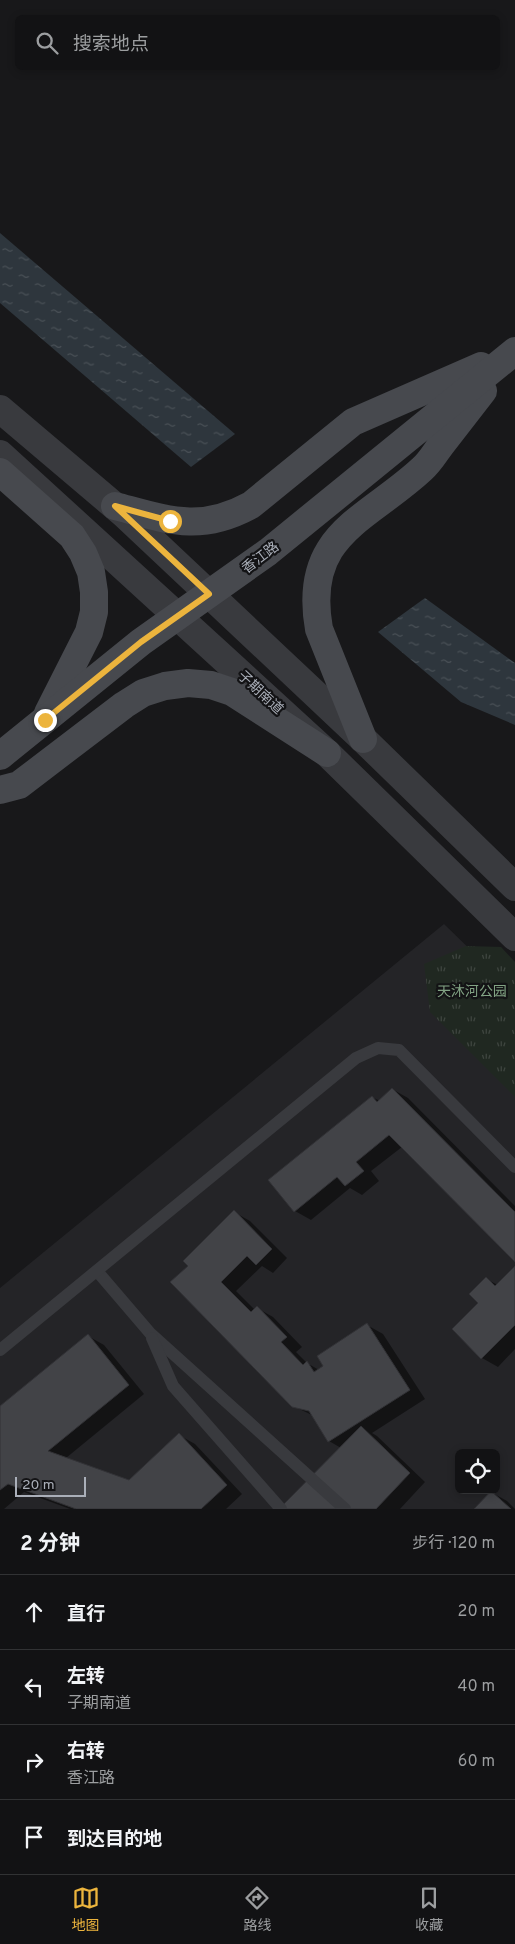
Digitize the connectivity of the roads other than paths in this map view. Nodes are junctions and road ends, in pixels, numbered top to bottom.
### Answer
1 (514, 352) edge
2 (0, 409) edge
3 (0, 454) edge
4 (0, 472) edge
5 (115, 506) junction
6 (209, 594) junction
7 (178, 616) junction
8 (45, 720) junction
9 (364, 739) junction
10 (327, 754) junction
11 (0, 756) edge
12 (0, 790) edge
13 (515, 887) edge
14 (515, 937) edge
15 (515, 1167) edge
16 (97, 1271) junction
17 (150, 1333) junction
18 (0, 1350) edge
19 (281, 1509) edge
20 (345, 1509) edge

1 - 5 main road
1 - 6 main road, 香江路
1 - 9 main road
2 - 5 street
3 - 7 street, 子期南道
4 - 8 main road
5 - 6 street
6 - 7 main road, 香江路
6 - 9 street
7 - 8 main road, 香江路
7 - 10 street, 子期南道
8 - 11 main road, 香江路
9 - 13 street
10 - 12 main road
10 - 14 street, 子期南道
15 - 16 lane
16 - 17 lane
16 - 18 lane
17 - 19 lane
17 - 20 lane

